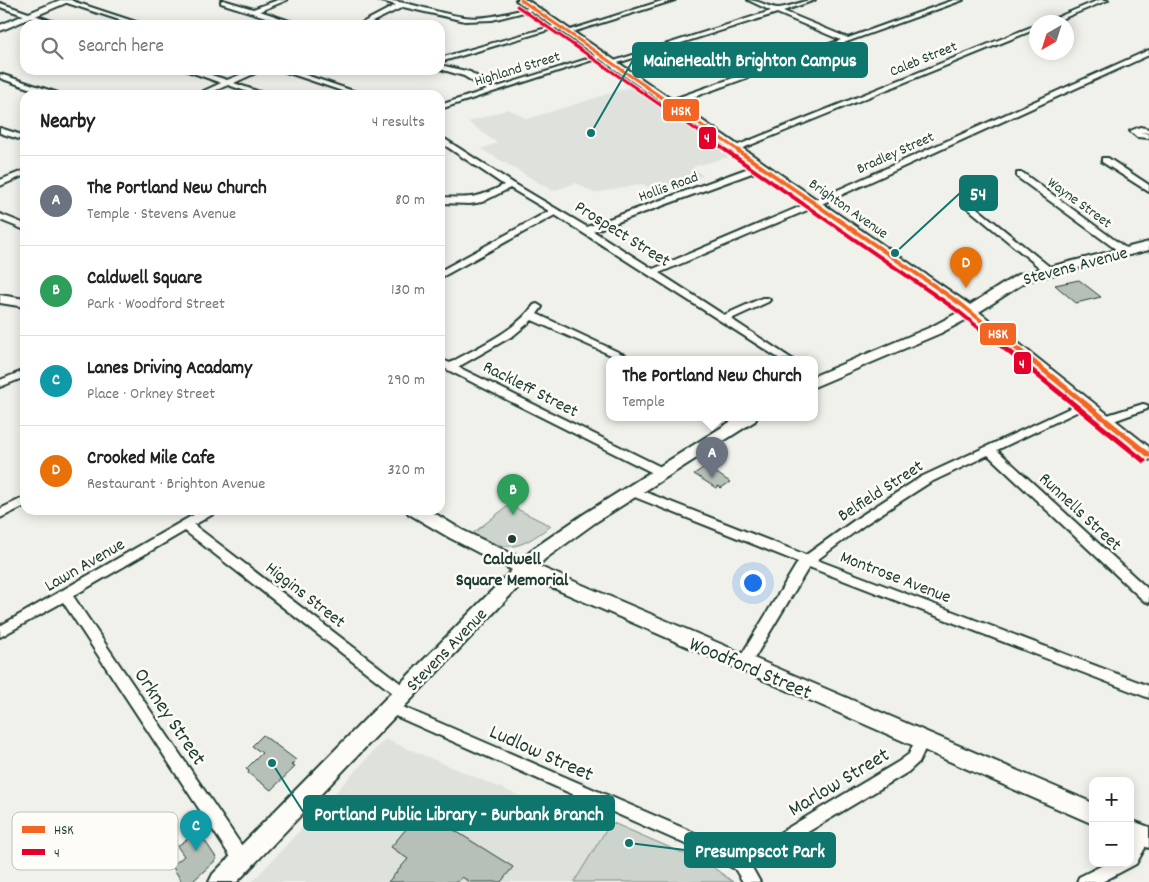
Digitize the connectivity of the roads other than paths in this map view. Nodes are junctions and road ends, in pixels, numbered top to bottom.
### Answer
1 (67, 0) edge
2 (284, 0) edge
3 (381, 0) edge
4 (413, 0) edge
5 (672, 0) edge
6 (751, 0) edge
7 (812, 0) edge
8 (960, 0) edge
9 (1105, 0) edge
10 (223, 2) dead end
11 (529, 3) edge
12 (0, 5) edge
13 (402, 5) junction
14 (254, 11) junction
15 (778, 11) junction
16 (1067, 15) edge
17 (31, 16) junction
18 (20, 20) edge
19 (21, 20) edge
20 (43, 20) edge
21 (127, 20) edge
22 (282, 20) edge
23 (371, 20) edge
24 (0, 28) edge
25 (563, 29) junction
26 (1029, 30) edge
27 (847, 40) junction
28 (1149, 52) edge
29 (445, 59) edge
30 (607, 60) junction
31 (445, 68) edge
32 (204, 75) edge
33 (246, 75) edge
34 (299, 75) edge
35 (0, 76) edge
36 (227, 83) junction
37 (41, 90) edge
38 (211, 90) edge
39 (249, 90) edge
40 (346, 90) edge
41 (492, 90) junction
42 (671, 103) junction
43 (445, 104) edge
44 (0, 130) edge
45 (1149, 131) edge
46 (1149, 136) edge
47 (20, 137) edge
48 (445, 141) edge
49 (735, 148) junction
50 (1105, 160) dead end
51 (760, 167) junction
52 (20, 174) edge
53 (1020, 175) dead end
54 (0, 183) edge
55 (510, 185) junction
56 (1149, 189) edge
57 (445, 200) edge
58 (967, 203) dead end
59 (814, 204) junction
60 (555, 211) junction
61 (0, 217) edge
62 (20, 225) edge
63 (586, 231) junction
64 (1149, 246) edge
65 (1124, 251) junction
66 (1048, 270) junction
67 (445, 272) edge
68 (652, 273) junction
69 (0, 299) edge
70 (765, 300) dead end
71 (20, 302) edge
72 (970, 311) junction
73 (725, 318) junction
74 (622, 356) edge
75 (782, 356) edge
76 (445, 365) edge
77 (20, 375) edge
78 (818, 379) edge
79 (0, 384) edge
80 (1085, 404) junction
81 (1143, 406) dead end
82 (1105, 420) junction
83 (743, 421) edge
84 (990, 449) junction
85 (1149, 455) edge
86 (661, 472) junction
87 (631, 491) junction
88 (20, 504) edge
89 (0, 514) edge
90 (203, 515) edge
91 (424, 515) edge
92 (186, 525) junction
93 (807, 561) junction
94 (525, 568) junction
95 (65, 594) junction
96 (1149, 598) edge
97 (0, 632) edge
98 (744, 663) junction
99 (1149, 692) edge
100 (396, 700) junction
101 (922, 740) junction
102 (1089, 812) edge
103 (1140, 834) edge
104 (1134, 853) edge
105 (242, 860) junction
106 (741, 864) junction
107 (1116, 867) edge
108 (221, 882) edge
109 (752, 882) edge
110 (1085, 882) edge

1 - 17 main road
1 - 21 street
2 - 14 street
3 - 13 street
4 - 13 street
5 - 25 street
6 - 15 street
7 - 15 street, Highland Street
8 - 27 street
9 - 16 street
10 - 14 street
11 - 13 street
11 - 25 main road, Brighton Avenue
12 - 17 street
13 - 23 street
14 - 22 street
15 - 27 street
15 - 30 street, Highland Street
17 - 19 main road
17 - 20 street
18 - 24 main road
25 - 29 street
25 - 30 main road, Brighton Avenue
26 - 49 street, Caleb Street
27 - 42 street
28 - 59 street, Bradley Street
30 - 41 street, Highland Street
30 - 42 main road, Brighton Avenue
31 - 41 street
32 - 36 street
33 - 36 street
34 - 40 street
35 - 37 street
36 - 38 street
36 - 39 street
41 - 43 street, Highland Street
42 - 49 main road, Brighton Avenue
44 - 47 street
45 - 46 street
48 - 55 street, Prospect Street
49 - 51 main road, Brighton Avenue
50 - 56 street
51 - 59 main road, Brighton Avenue
51 - 63 street, Hollis Road
52 - 54 street
53 - 65 street, Wayne Street
55 - 57 street
55 - 60 street, Prospect Street
58 - 66 street
59 - 68 street, Bradley Street
59 - 72 main road, Brighton Avenue
60 - 63 street, Prospect Street
60 - 67 street
61 - 62 street
63 - 68 street, Prospect Street
64 - 65 main road, Stevens Avenue
65 - 66 main road, Stevens Avenue
66 - 72 main road, Stevens Avenue
68 - 73 street, Prospect Street
69 - 71 main road
70 - 73 street
72 - 78 main road, Stevens Avenue
72 - 80 main road, Brighton Avenue
73 - 75 street, Prospect Street
74 - 76 street
76 - 86 street, Rackleff Street
77 - 79 street
80 - 82 main road, Brighton Avenue
80 - 84 street, Belfield Street
81 - 82 street
82 - 85 main road, Brighton Avenue
83 - 86 main road, Stevens Avenue
84 - 93 street, Belfield Street
84 - 96 street, Runnells Street
86 - 87 main road, Stevens Avenue
87 - 93 street, Montrose Avenue
87 - 94 main road, Stevens Avenue
88 - 89 street
90 - 92 street, Lawn Avenue
91 - 94 main road, Woodford Street
92 - 95 street, Lawn Avenue
92 - 100 street, Higgins Street
93 - 98 street, Belfield Street
93 - 99 street, Montrose Avenue
94 - 98 main road, Woodford Street
94 - 100 main road, Stevens Avenue
95 - 97 street, Lawn Avenue
95 - 105 street, Orkney Street
98 - 101 main road, Woodford Street
100 - 105 main road, Stevens Avenue
100 - 106 street, Ludlow Street
101 - 102 main road, Woodford Street
101 - 106 street, Marlow Street
103 - 104 street
105 - 108 main road, Stevens Avenue
106 - 109 street
107 - 110 street

